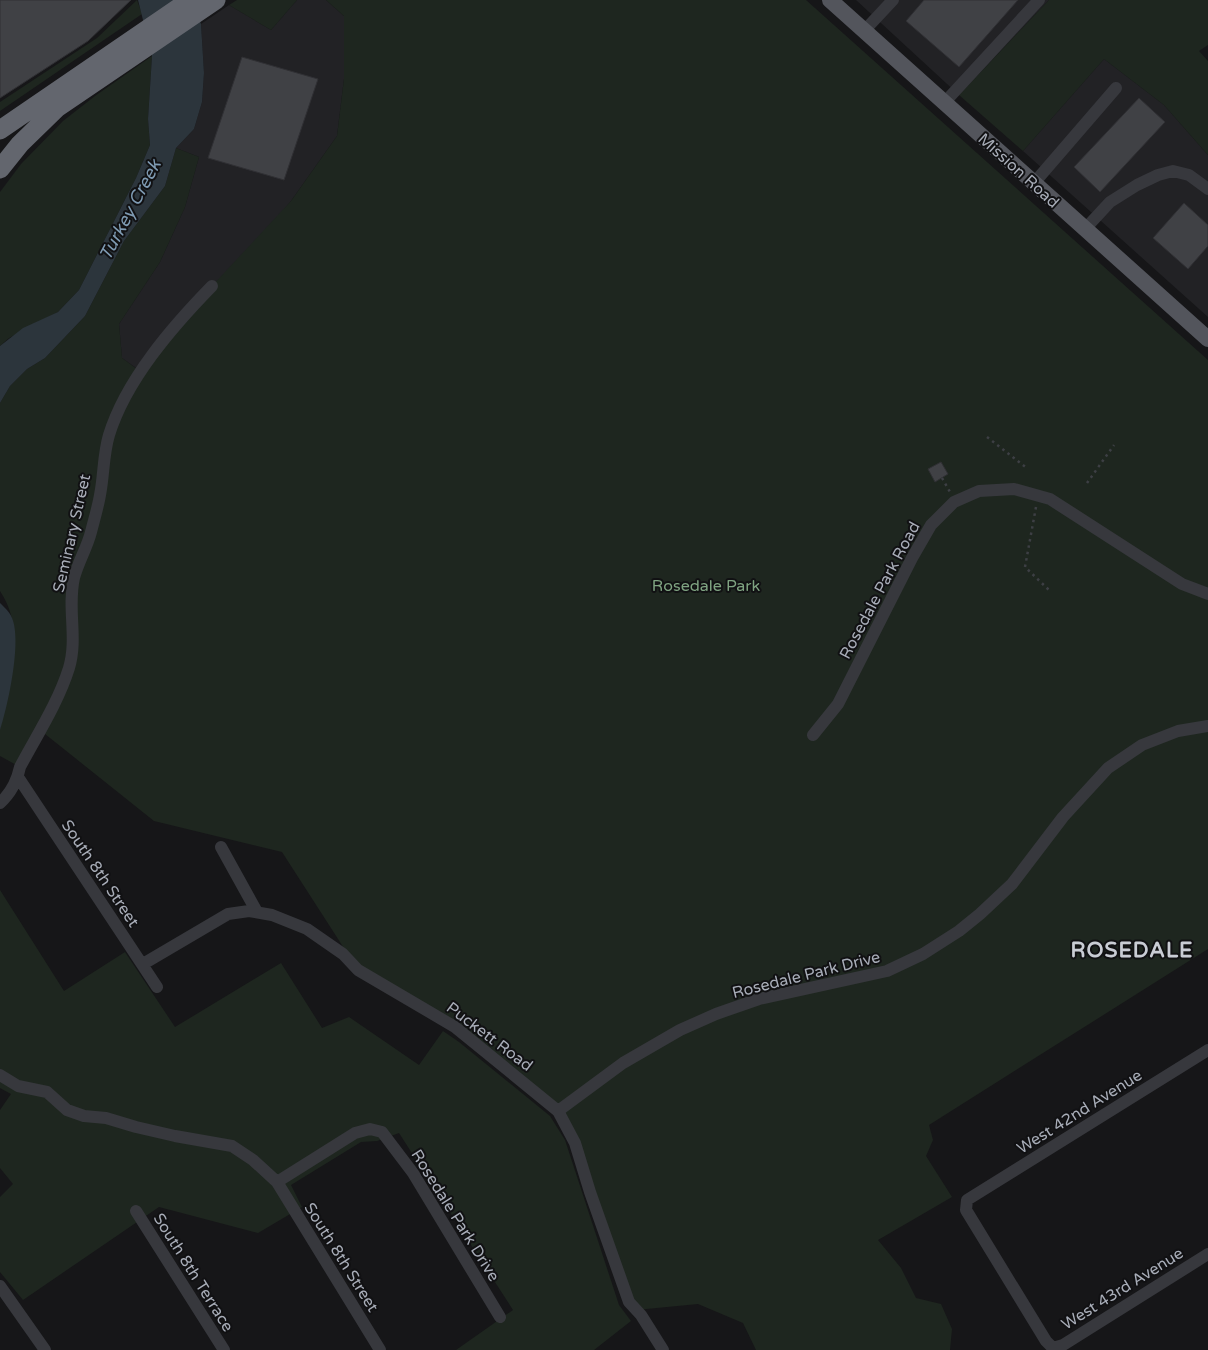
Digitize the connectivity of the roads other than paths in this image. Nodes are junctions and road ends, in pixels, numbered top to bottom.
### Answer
1 (190, 0) edge
2 (216, 0) edge
3 (830, 0) edge
4 (893, 0) edge
5 (1039, 0) edge
6 (864, 31) junction
7 (120, 55) junction
8 (1116, 88) dead end
9 (944, 103) junction
10 (0, 130) edge
11 (0, 169) edge
12 (1034, 183) junction
13 (1208, 189) edge
14 (1085, 229) junction
15 (212, 286) dead end
16 (1208, 339) edge
17 (1208, 594) edge
18 (1208, 726) edge
19 (813, 735) dead end
20 (18, 777) junction
21 (0, 803) edge
22 (221, 847) dead end
23 (257, 912) junction
24 (143, 964) junction
25 (157, 987) dead end
26 (1208, 1050) edge
27 (0, 1075) edge
28 (558, 1111) junction
29 (277, 1182) junction
30 (136, 1211) dead end
31 (1208, 1254) edge
32 (0, 1286) edge
33 (500, 1317) dead end
34 (1053, 1348) joint
35 (45, 1350) edge
36 (224, 1350) edge
37 (380, 1350) edge
38 (663, 1350) edge

1 - 7 highway
2 - 7 highway
3 - 6 main road, Mission Road
4 - 6 street
5 - 9 street
6 - 9 main road, Mission Road
7 - 10 highway
7 - 11 highway
8 - 12 street
9 - 12 main road, Mission Road
12 - 14 main road, Mission Road
13 - 14 street
14 - 16 main road, Mission Road
15 - 20 street, Seminary Street
17 - 19 street, Rosedale Park Road
18 - 28 street, Rosedale Park Drive
20 - 21 street, Seminary Street
20 - 24 street, South 8th Street
22 - 23 street
23 - 24 street, Puckett Road
23 - 28 street, Puckett Road
24 - 25 street, South 8th Street
26 - 34 street, West 42nd Avenue
27 - 29 street, South 8th Street
28 - 38 street, Puckett Road
29 - 33 street, Rosedale Park Drive
29 - 37 street, South 8th Street
30 - 36 street, South 8th Terrace
31 - 34 street, West 43rd Avenue
32 - 35 street

